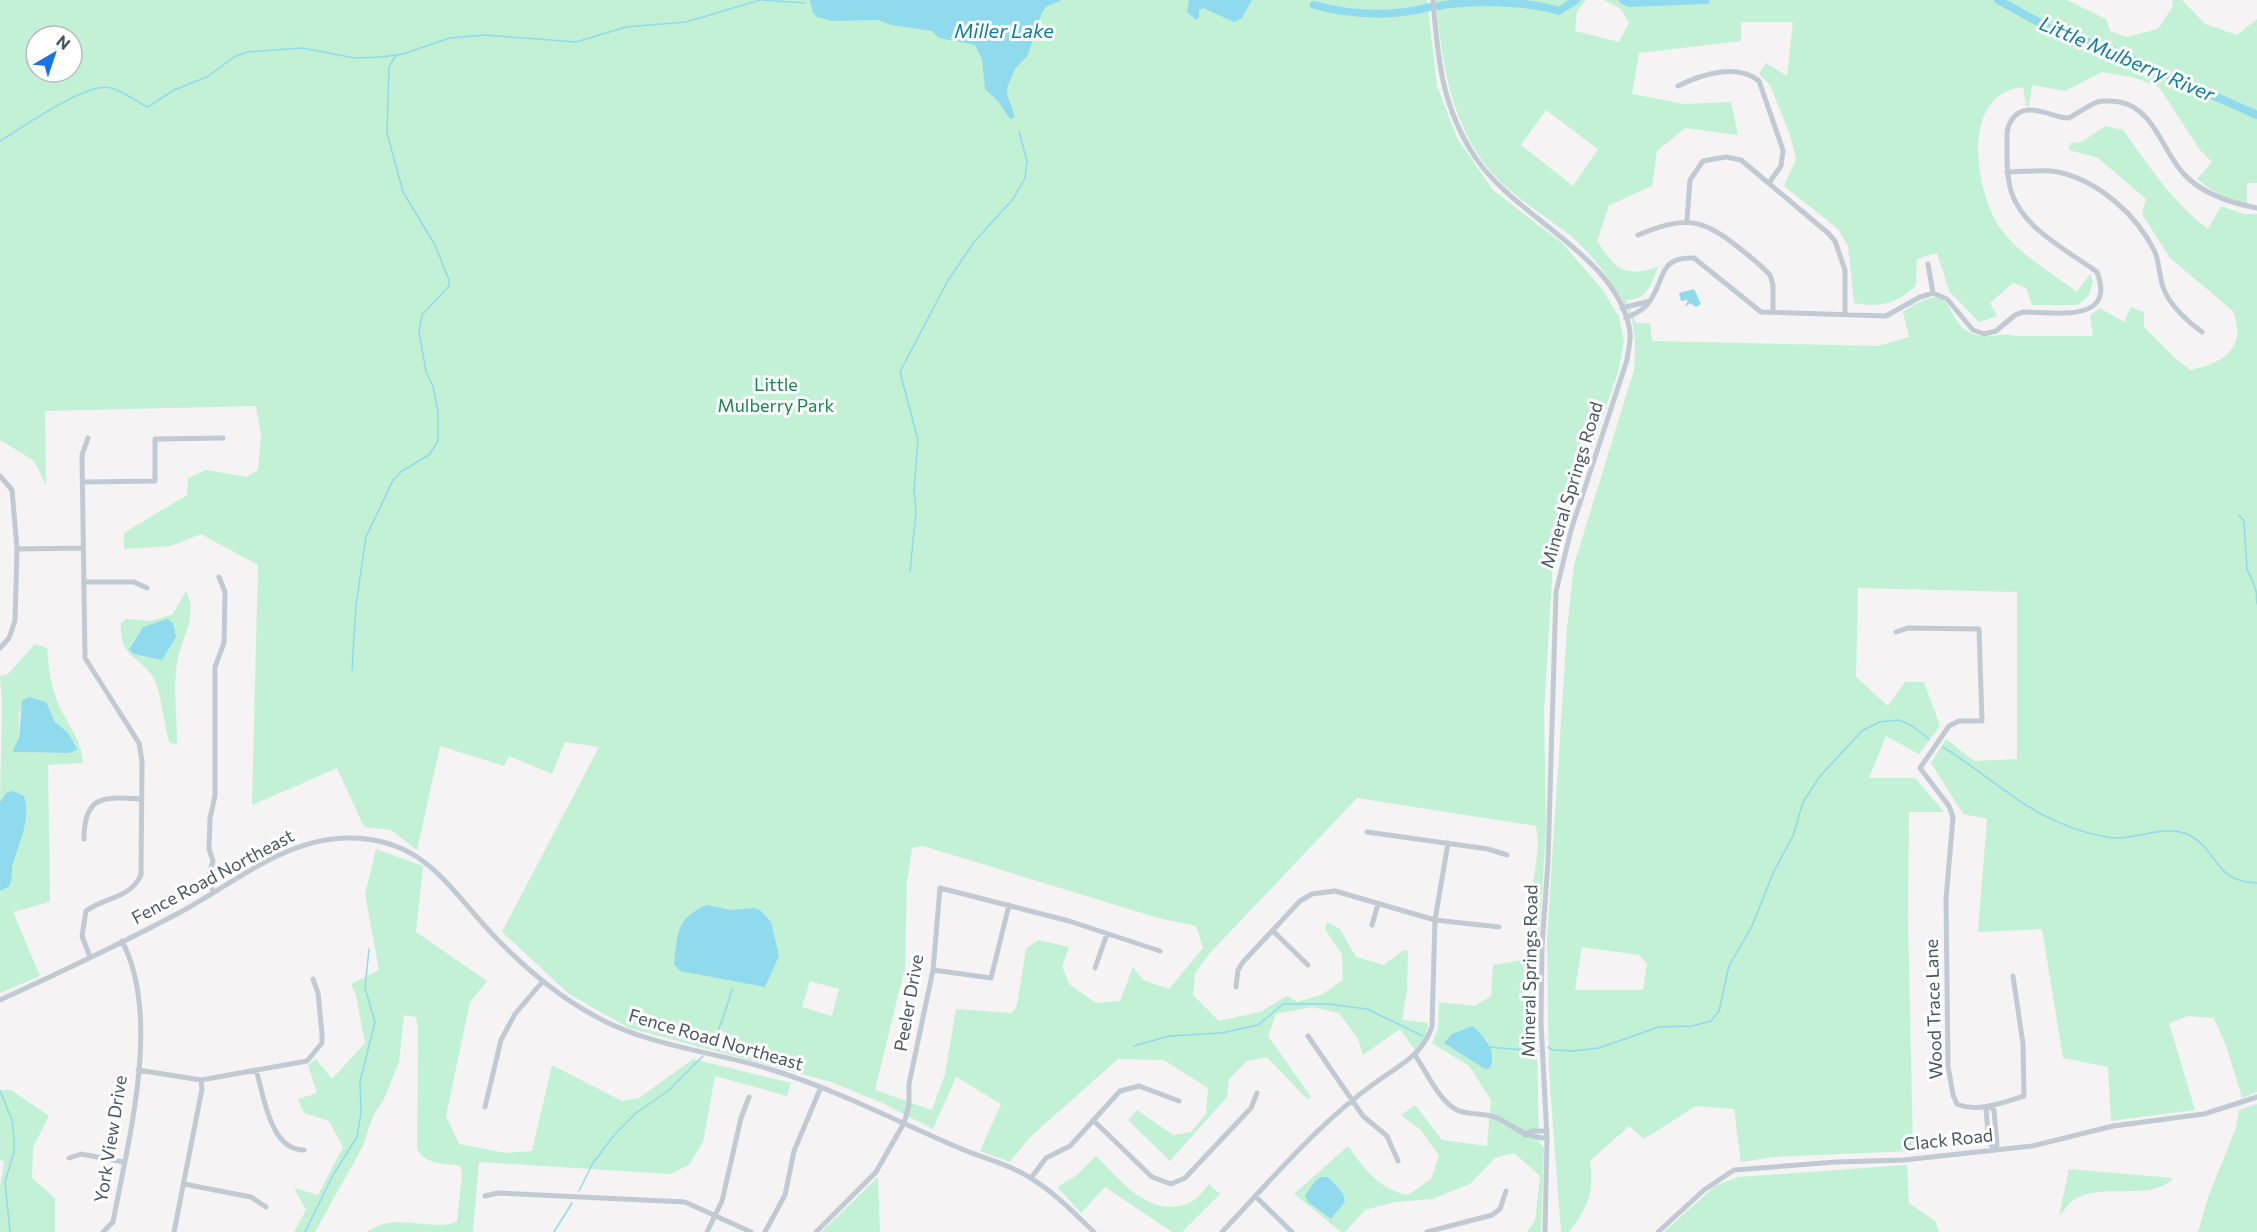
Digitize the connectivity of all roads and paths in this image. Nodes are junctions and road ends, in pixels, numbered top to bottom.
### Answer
1 (1432, 0) edge
2 (1678, 86) dead end
3 (2007, 172) junction
4 (1769, 183) junction
5 (2257, 208) edge
6 (1687, 220) junction
7 (1638, 235) dead end
8 (1928, 264) dead end
9 (1933, 293) junction
10 (1650, 301) junction
11 (1622, 308) junction
12 (1773, 313) junction
13 (1845, 313) junction
14 (1626, 318) junction
15 (2202, 332) dead end
16 (88, 438) dead end
17 (223, 438) dead end
18 (0, 476) edge
19 (82, 482) junction
20 (83, 548) junction
21 (17, 549) junction
22 (219, 577) dead end
23 (84, 582) junction
24 (147, 588) dead end
25 (1896, 632) dead end
26 (0, 648) edge
27 (142, 799) junction
28 (1367, 832) dead end
29 (84, 839) dead end
30 (1448, 843) junction
31 (1507, 855) dead end
32 (213, 892) junction
33 (1010, 904) junction
34 (1378, 904) junction
35 (1435, 920) junction
36 (1372, 925) dead end
37 (1499, 927) dead end
38 (1273, 931) junction
39 (1107, 934) junction
40 (122, 941) junction
41 (1160, 951) dead end
42 (90, 957) junction
43 (1308, 965) dead end
44 (1095, 969) dead end
45 (933, 970) junction
46 (2013, 976) dead end
47 (313, 979) dead end
48 (543, 981) junction
49 (1236, 987) dead end
50 (0, 1000) edge
51 (1308, 1036) dead end
52 (1415, 1055) junction
53 (138, 1070) junction
54 (256, 1070) junction
55 (201, 1080) junction
56 (821, 1087) junction
57 (1257, 1093) dead end
58 (749, 1097) dead end
59 (2257, 1097) edge
60 (1352, 1099) junction
61 (1179, 1101) dead end
62 (1990, 1106) junction
63 (485, 1107) dead end
64 (1093, 1120) junction
65 (904, 1123) junction
66 (1547, 1131) junction
67 (1526, 1134) junction
68 (1547, 1138) junction
69 (304, 1150) dead end
70 (1995, 1150) junction
71 (69, 1158) dead end
72 (1398, 1161) dead end
73 (124, 1162) junction
74 (1031, 1178) junction
75 (184, 1184) junction
76 (1506, 1191) dead end
77 (485, 1196) dead end
78 (1255, 1196) junction
79 (266, 1207) dead end
80 (715, 1214) junction
81 (103, 1232) edge
82 (174, 1232) edge
83 (706, 1232) edge
84 (751, 1232) edge
85 (765, 1232) edge
86 (816, 1232) edge
87 (1094, 1232) edge
88 (1222, 1232) edge
89 (1292, 1232) edge
90 (1427, 1232) edge
91 (1545, 1232) edge
92 (1658, 1232) edge

1 - 11 street, Mineral Springs Road
2 - 4 street
3 - 5 street
3 - 9 street
3 - 15 street
4 - 6 street
4 - 13 street
6 - 7 street
6 - 12 street
8 - 9 street
9 - 13 street
10 - 11 street
10 - 12 street
10 - 14 street
11 - 14 street, Mineral Springs Road
12 - 13 street
14 - 66 street, Mineral Springs Road
16 - 19 street
17 - 19 street
18 - 21 street
19 - 20 street
20 - 21 street
20 - 23 street
21 - 26 street
22 - 32 street
23 - 24 street
23 - 27 street
25 - 62 street, Wood Trace Lane
27 - 29 street
27 - 42 street
28 - 30 street
30 - 31 street
30 - 35 street
32 - 40 street, Fence Road Northeast
32 - 48 street, Fence Road Northeast
33 - 39 street
33 - 45 street
33 - 45 street, Peeler Drive
34 - 35 street
34 - 36 street
34 - 38 street
35 - 37 street
35 - 52 street
38 - 43 street
38 - 49 street
39 - 41 street
39 - 44 street
40 - 42 street, Fence Road Northeast
40 - 53 street, York View Drive
42 - 50 street, Fence Road Northeast
45 - 65 street, Peeler Drive
46 - 62 street, Wood Trace Lane
47 - 54 street
48 - 56 street, Fence Road Northeast
48 - 63 street
51 - 60 street
52 - 60 street
52 - 67 street
53 - 55 street
53 - 73 street, York View Drive
54 - 55 street
54 - 69 street
55 - 75 street
56 - 65 street, Fence Road Northeast
56 - 85 street
57 - 64 street
58 - 80 street
59 - 70 street, Clack Road
60 - 72 street
60 - 78 street
61 - 64 street
62 - 70 street
64 - 74 street
65 - 74 street, Fence Road Northeast
65 - 86 street
66 - 67 street
66 - 68 street, Mineral Springs Road
67 - 68 street
68 - 91 street, Mineral Springs Road
70 - 92 street, Clack Road
71 - 73 street
73 - 81 street, York View Drive
74 - 87 street, Fence Road Northeast
75 - 79 street
75 - 82 street
76 - 90 street
77 - 80 street
78 - 88 street
78 - 89 street
80 - 83 street
80 - 84 street

